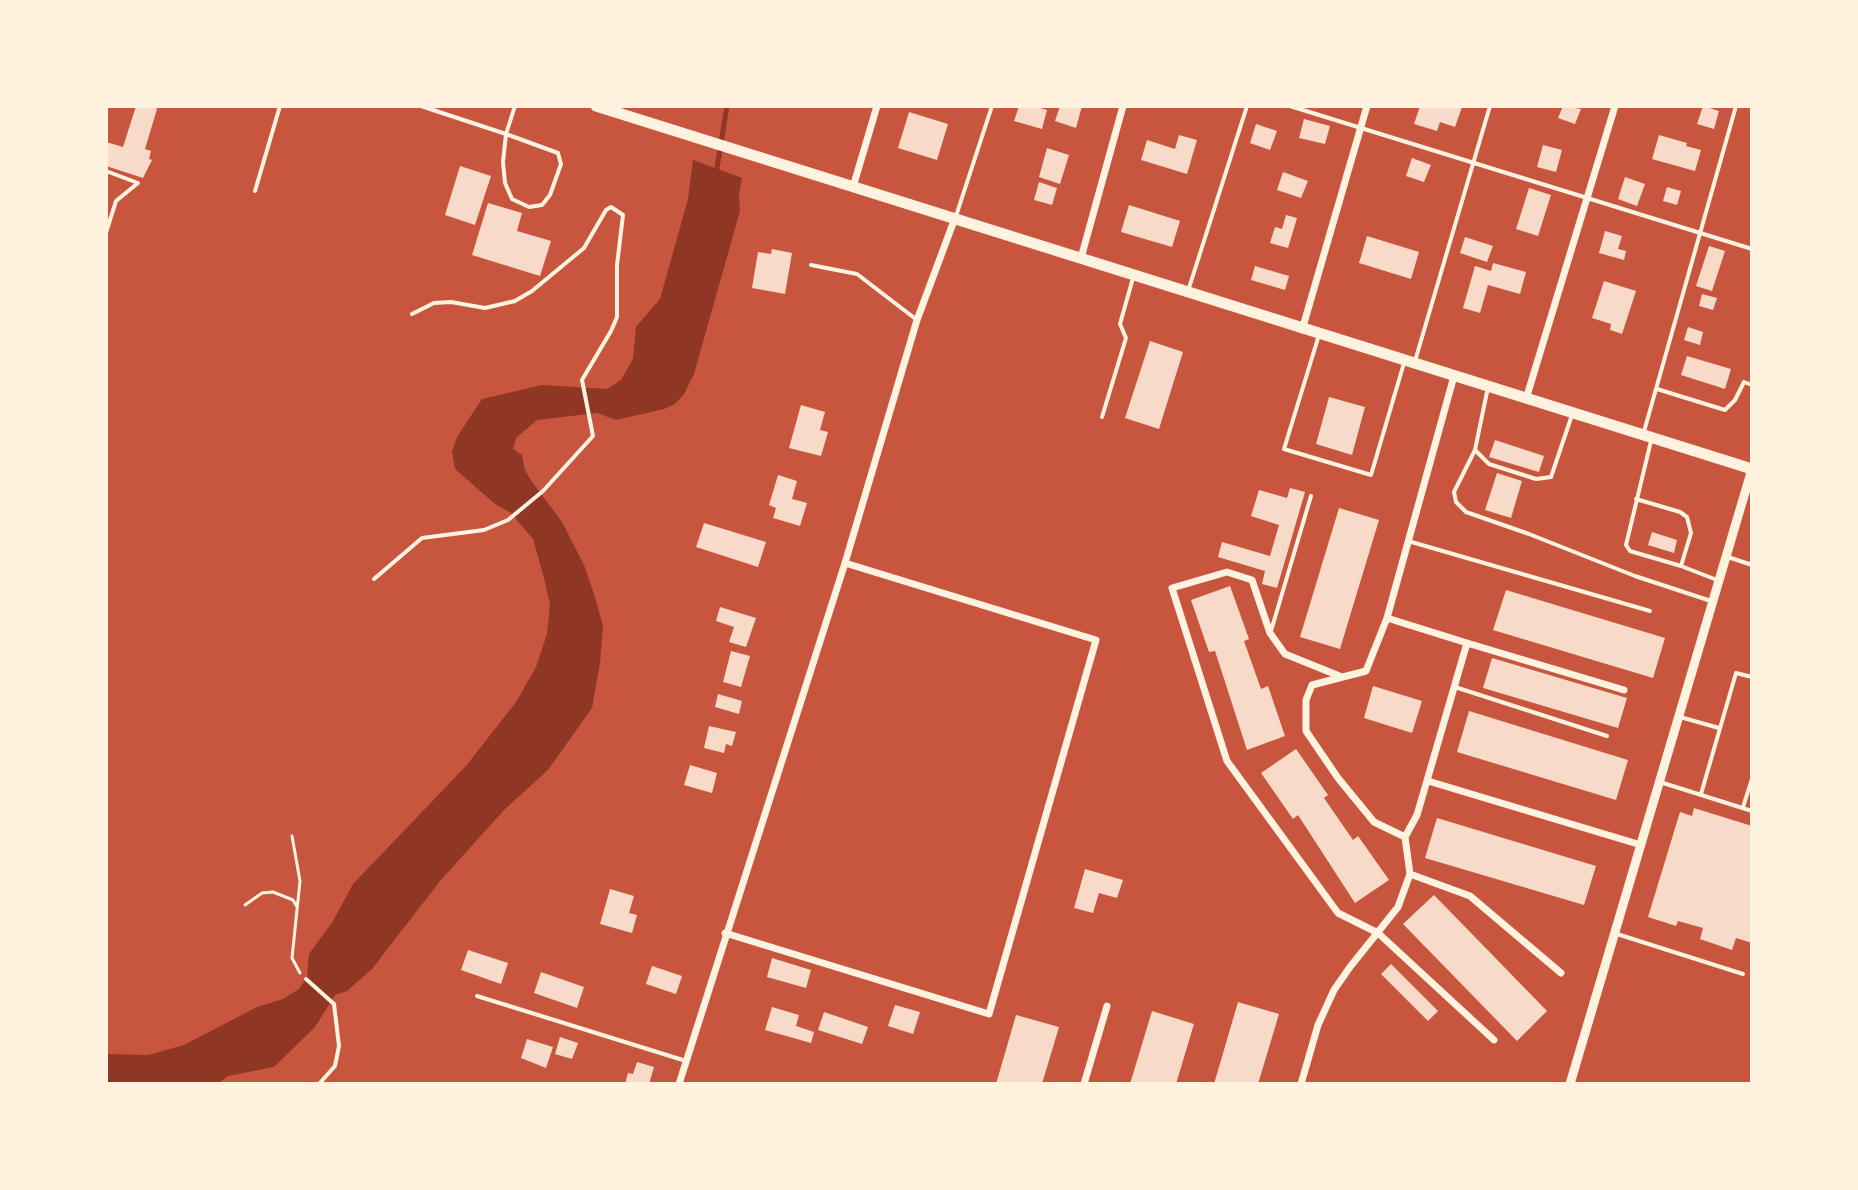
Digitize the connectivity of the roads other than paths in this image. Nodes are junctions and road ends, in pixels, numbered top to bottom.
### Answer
1 (280, 106) edge
2 (421, 106) edge
3 (515, 106) edge
4 (596, 106) edge
5 (877, 106) edge
6 (992, 106) edge
7 (1123, 106) edge
8 (1247, 106) edge
9 (1290, 106) edge
10 (1367, 106) edge
11 (1490, 106) edge
12 (1615, 106) edge
13 (1736, 106) edge
14 (1361, 128) junction
15 (506, 134) junction
16 (1473, 163) junction
17 (106, 171) edge
18 (853, 187) junction
19 (255, 191) dead end
20 (1588, 199) junction
21 (955, 218) junction
22 (106, 233) edge
23 (1699, 233) junction
24 (1752, 249) edge
25 (1081, 258) junction
26 (811, 265) dead end
27 (1134, 276) junction
28 (1187, 293) junction
29 (412, 314) dead end
30 (917, 320) junction
31 (1302, 330) junction
32 (1319, 335) junction
33 (1409, 362) junction
34 (1454, 376) junction
35 (1752, 385) edge
36 (1488, 387) junction
37 (1656, 389) junction
38 (1526, 399) junction
39 (1573, 413) junction
40 (1102, 417) dead end
41 (1647, 437) junction
42 (1475, 450) junction
43 (1752, 469) edge
44 (1311, 496) dead end
45 (1636, 499) junction
46 (1408, 541) junction
47 (1726, 556) junction
48 (845, 563) junction
49 (1752, 565) edge
50 (1681, 566) junction
51 (374, 579) dead end
52 (1719, 581) junction
53 (1713, 602) junction
54 (1650, 611) dead end
55 (1387, 618) junction
56 (1270, 633) junction
57 (1467, 643) junction
58 (1342, 677) junction
59 (1752, 677) edge
60 (1455, 687) junction
61 (1624, 690) dead end
62 (1680, 717) junction
63 (1719, 728) junction
64 (1607, 736) dead end
65 (1752, 779) edge
66 (1428, 781) junction
67 (1660, 782) junction
68 (1701, 794) junction
69 (1743, 807) junction
70 (1752, 811) edge
71 (1405, 837) junction
72 (1641, 845) junction
73 (1410, 874) junction
74 (725, 933) junction
75 (1378, 933) junction
76 (1615, 933) junction
77 (1561, 973) dead end
78 (1743, 974) dead end
79 (306, 979) road end
80 (477, 996) dead end
81 (1107, 1006) dead end
82 (1494, 1040) dead end
83 (686, 1061) junction
84 (319, 1084) edge
85 (679, 1084) edge
86 (1084, 1084) edge
87 (1301, 1084) edge
88 (1570, 1084) edge

1 - 19 lane
2 - 15 lane
3 - 15 lane
4 - 18 main road
5 - 18 street
6 - 21 lane
7 - 25 street
8 - 28 lane
9 - 14 lane
10 - 14 street
11 - 16 lane
12 - 20 street
13 - 23 lane
14 - 16 lane
14 - 31 street
15 - 15 lane
16 - 20 lane
16 - 33 lane
17 - 22 lane
18 - 21 main road
20 - 23 lane
20 - 38 street
21 - 25 main road
21 - 30 street
23 - 24 lane
23 - 37 lane
25 - 27 main road
26 - 30 lane
27 - 28 main road
27 - 40 lane
28 - 31 main road
29 - 51 lane
30 - 48 street
31 - 32 main road
32 - 33 main road
32 - 33 lane
33 - 34 main road
34 - 36 main road
34 - 46 street
35 - 37 lane
36 - 38 main road
36 - 42 lane
37 - 41 lane
38 - 39 main road
39 - 41 main road
39 - 42 lane
41 - 43 main road
41 - 45 lane
42 - 53 lane
43 - 47 street
44 - 56 lane
45 - 50 lane
45 - 50 lane
46 - 54 lane
46 - 55 street
47 - 49 lane
47 - 52 street
48 - 74 street
48 - 74 street
50 - 52 lane
52 - 53 street
53 - 62 street
55 - 57 street
55 - 58 street
56 - 58 street
56 - 75 street
57 - 60 street
57 - 61 street
58 - 71 street
59 - 63 lane
60 - 64 lane
60 - 66 street
62 - 63 lane
62 - 67 street
63 - 68 lane
65 - 69 lane
66 - 71 street
66 - 72 street
67 - 68 lane
67 - 72 street
68 - 69 lane
69 - 70 lane
71 - 73 street
72 - 76 street
73 - 75 street
73 - 77 street
74 - 83 street
75 - 82 street
75 - 87 street
76 - 78 lane
76 - 88 street
79 - 84 lane
80 - 83 lane
81 - 86 street
83 - 85 street

